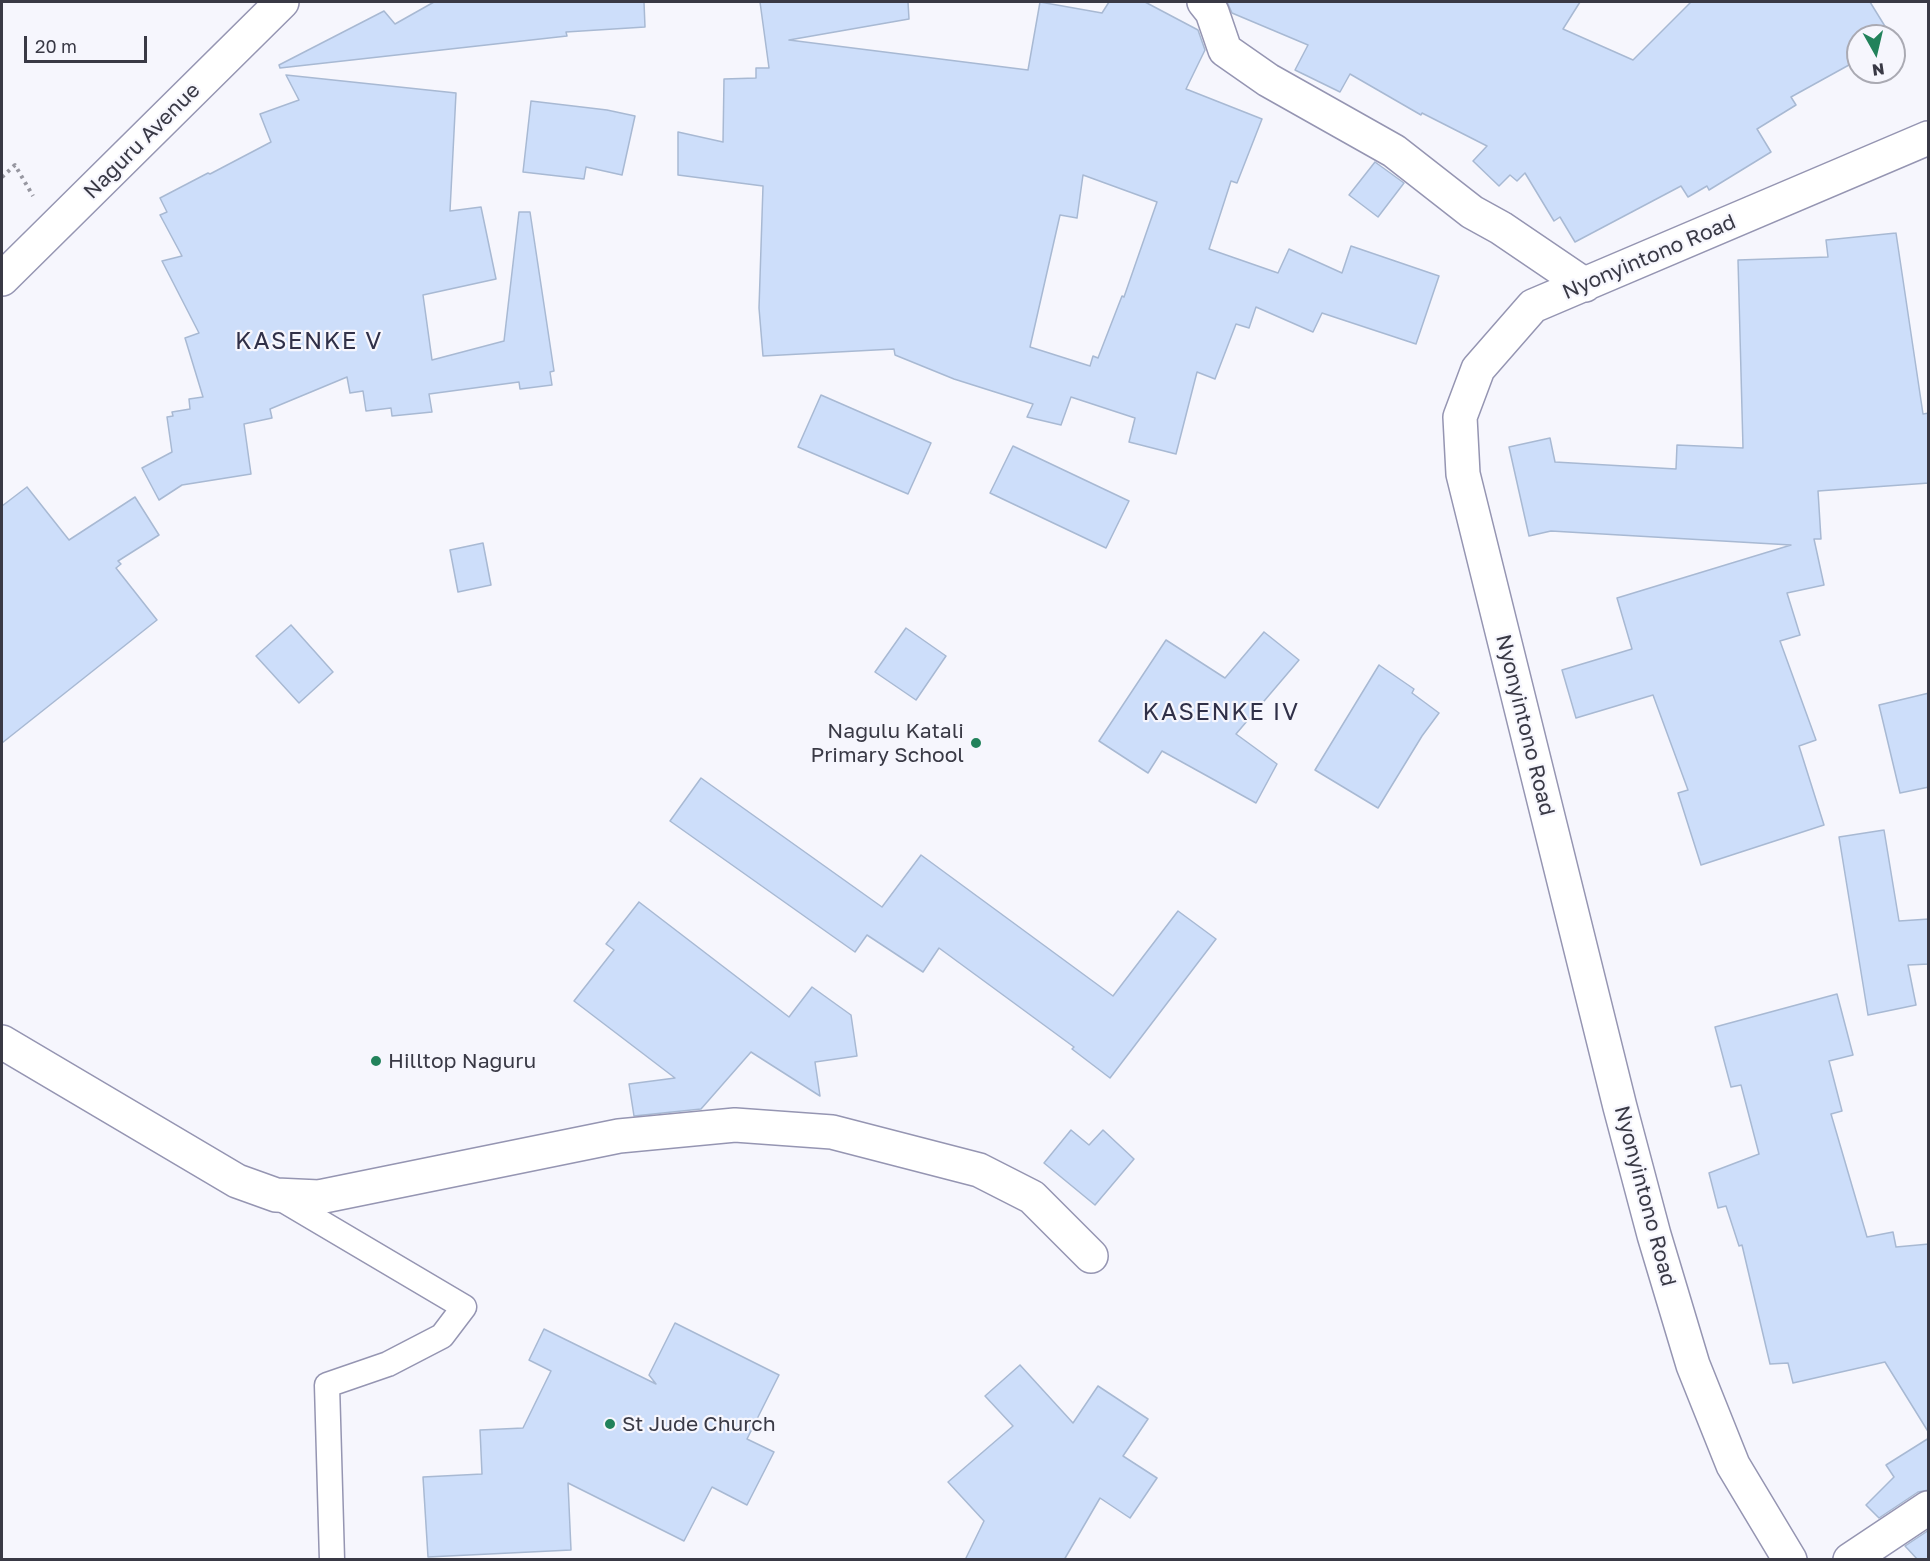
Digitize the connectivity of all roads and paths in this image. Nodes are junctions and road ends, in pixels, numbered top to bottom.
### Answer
1 (282, 2) edge
2 (1204, 2) edge
3 (1929, 138) edge
4 (2, 177) edge
5 (52, 230) junction
6 (2, 279) edge
7 (1585, 285) junction
8 (2, 1042) edge
9 (276, 1195) junction
10 (1091, 1256) dead end
11 (1929, 1508) edge
12 (332, 1560) edge
13 (1790, 1560) edge
14 (1850, 1560) edge

1 - 5 street, Naguru Avenue
2 - 7 street
3 - 7 street, Nyonyintono Road
4 - 5 path
5 - 6 street, Naguru Avenue
7 - 13 street, Nyonyintono Road
8 - 9 street
9 - 10 street
9 - 12 lane
11 - 14 street

